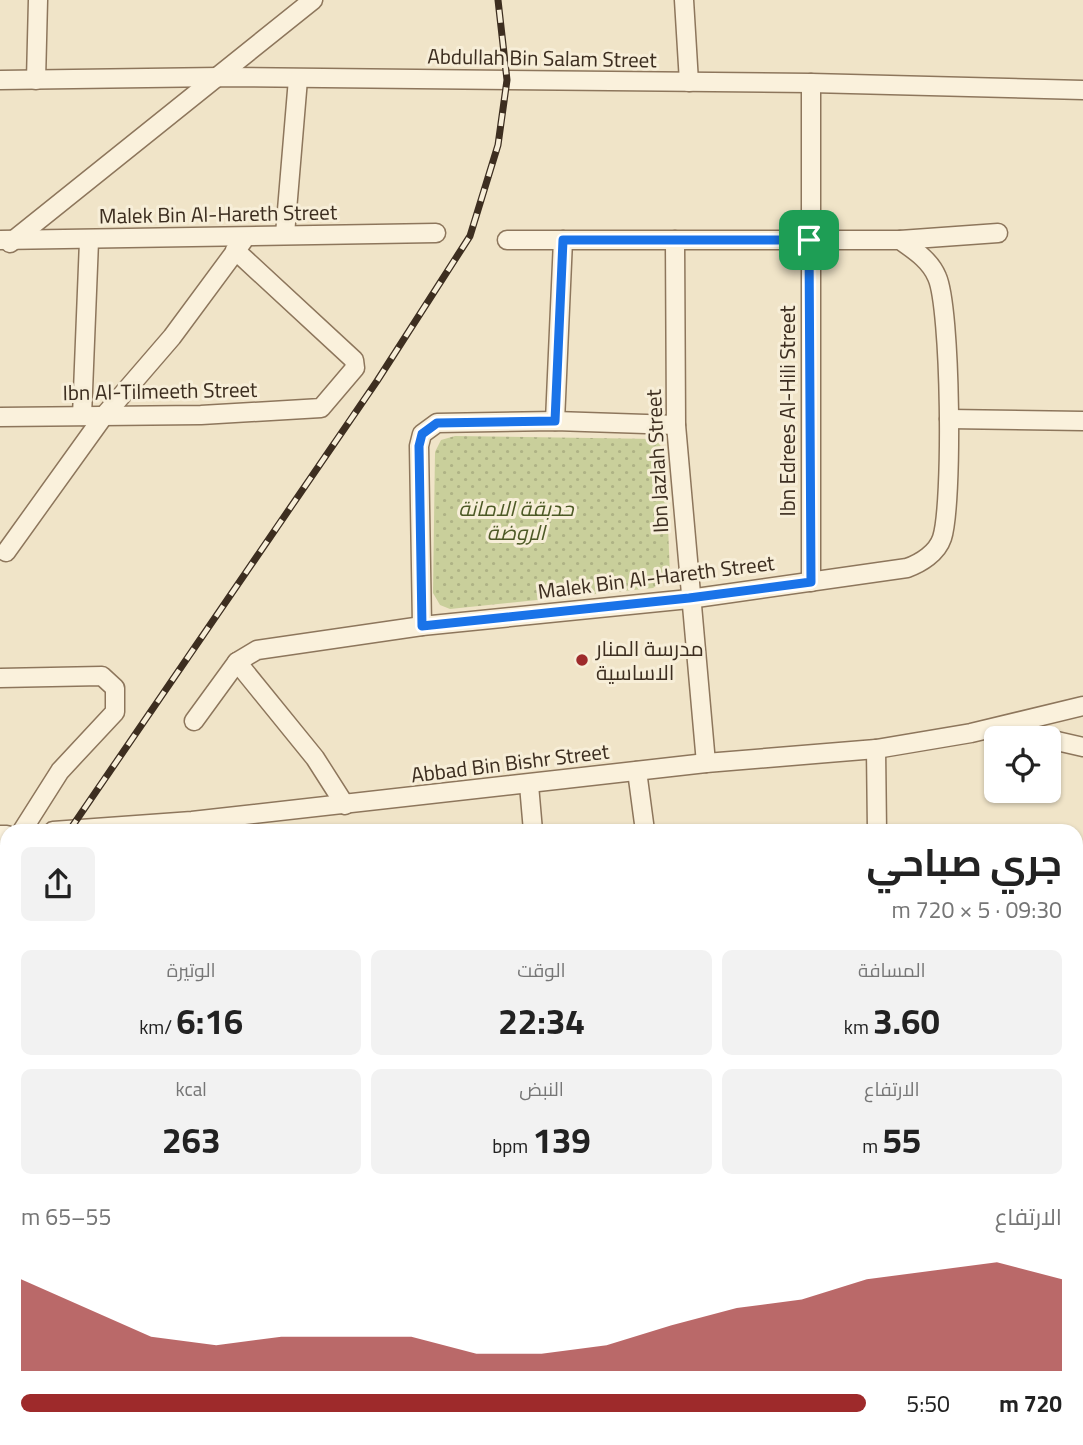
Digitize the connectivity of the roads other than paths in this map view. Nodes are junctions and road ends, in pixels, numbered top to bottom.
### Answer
1 (38, 0) edge
2 (313, 0) edge
3 (684, 0) edge
4 (220, 77) junction
5 (298, 79) junction
6 (0, 80) edge
7 (36, 80) junction
8 (689, 82) junction
9 (811, 83) junction
10 (1083, 90) edge
11 (436, 233) dead end
12 (998, 233) dead end
13 (285, 234) junction
14 (247, 235) junction
15 (89, 240) junction
16 (507, 240) dead end
17 (563, 240) junction
18 (676, 240) junction
19 (809, 240) junction
20 (900, 240) junction
21 (5, 243) edge
22 (235, 250) junction
23 (82, 416) junction
24 (0, 417) edge
25 (103, 417) junction
26 (949, 419) junction
27 (555, 421) junction
28 (1083, 421) edge
29 (676, 425) junction
30 (6, 552) dead end
31 (811, 582) junction
32 (689, 598) junction
33 (422, 626) junction
34 (237, 662) junction
35 (0, 678) edge
36 (1083, 706) edge
37 (194, 721) dead end
38 (971, 733) junction
39 (984, 734) edge
40 (1061, 741) edge
41 (1083, 747) edge
42 (876, 749) junction
43 (706, 763) junction
44 (638, 771) junction
45 (529, 785) junction
46 (345, 805) junction
47 (26, 824) edge
48 (162, 824) edge
49 (532, 824) edge
50 (644, 824) edge
51 (877, 824) edge

1 - 7 street
2 - 4 street
3 - 8 street
4 - 5 street, Abdullah Bin Salam Street
4 - 7 street, Abdullah Bin Salam Street
4 - 21 street
5 - 8 street, Abdullah Bin Salam Street
5 - 13 street
6 - 7 street, Abdullah Bin Salam Street
8 - 9 street, Abdullah Bin Salam Street
9 - 10 street, Abdullah Bin Salam Street
9 - 19 street, Ibn Edrees Al-Hili Street
11 - 13 street, Malek Bin Al-Hareth Street
12 - 20 street
13 - 14 street, Malek Bin Al-Hareth Street
14 - 15 street, Malek Bin Al-Hareth Street
14 - 22 street
15 - 21 street, Malek Bin Al-Hareth Street
15 - 23 street
16 - 17 street
17 - 18 street
17 - 27 street
18 - 19 street
18 - 29 street, Ibn Jazlah Street
19 - 20 street
19 - 31 street, Ibn Edrees Al-Hili Street
20 - 26 street, Malek Bin Al-Hareth Street
22 - 25 street
22 - 25 street, Ibn Al-Tilmeeth Street
23 - 24 street, Ibn Al-Tilmeeth Street
23 - 25 street, Ibn Al-Tilmeeth Street
25 - 30 street
26 - 28 street
26 - 31 street, Malek Bin Al-Hareth Street
27 - 29 street
27 - 33 street
29 - 32 street, Ibn Jazlah Street
31 - 32 street, Malek Bin Al-Hareth Street
32 - 33 street, Malek Bin Al-Hareth Street
32 - 43 street, Ibn Jazlah Street
33 - 34 street, Malek Bin Al-Hareth Street
34 - 37 street, Malek Bin Al-Hareth Street
34 - 46 street
35 - 47 street
36 - 38 street, Abbad Bin Bishr Street
38 - 39 street, Abbad Bin Bishr Street
38 - 42 street, Abbad Bin Bishr Street
40 - 41 street, Abbad Bin Bishr Street
42 - 43 street, Abbad Bin Bishr Street
42 - 51 street
43 - 44 street, Abbad Bin Bishr Street
44 - 45 street, Abbad Bin Bishr Street
44 - 50 street
45 - 46 street, Abbad Bin Bishr Street
45 - 49 street
46 - 48 street, Abbad Bin Bishr Street

